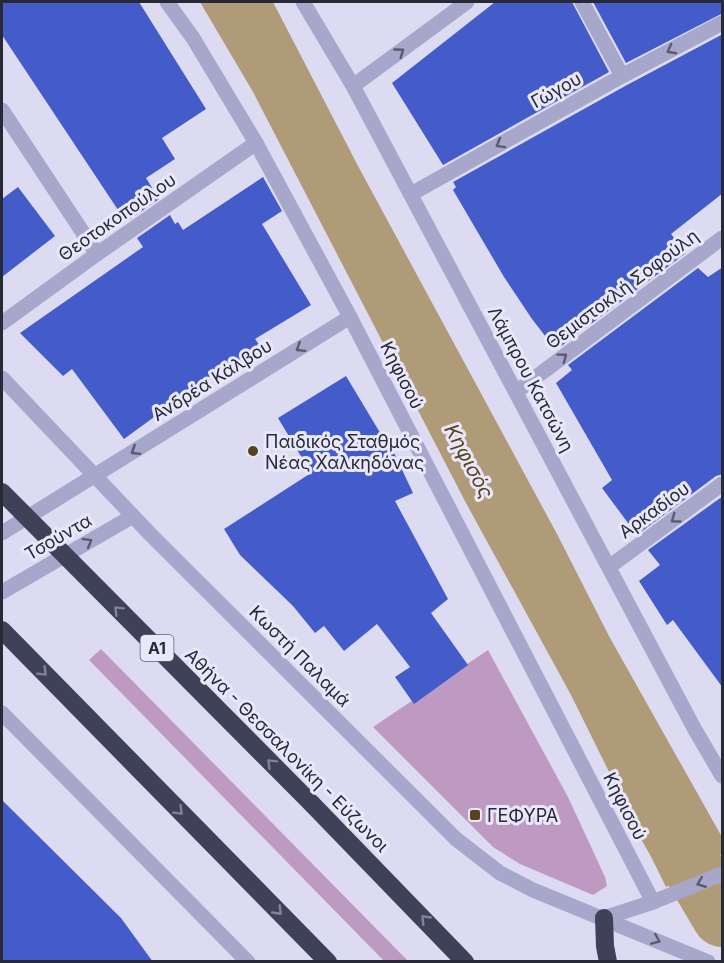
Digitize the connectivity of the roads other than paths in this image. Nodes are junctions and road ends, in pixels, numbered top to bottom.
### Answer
1 (167, 2) edge
2 (303, 2) edge
3 (467, 2) edge
4 (582, 2) edge
5 (723, 23) edge
6 (622, 76) junction
7 (353, 86) junction
8 (2, 110) edge
9 (256, 143) junction
10 (411, 194) junction
11 (723, 238) edge
12 (97, 254) junction
13 (350, 317) junction
14 (2, 323) edge
15 (2, 378) edge
16 (516, 392) junction
17 (96, 476) junction
18 (723, 484) edge
19 (2, 492) edge
20 (133, 516) junction
21 (2, 533) edge
22 (609, 567) junction
23 (2, 592) edge
24 (2, 630) edge
25 (2, 713) edge
26 (717, 754) edge
27 (723, 776) edge
28 (723, 874) edge
29 (652, 902) junction
30 (604, 918) junction
31 (248, 962) edge
32 (328, 962) edge
33 (465, 962) edge
34 (608, 962) edge
35 (708, 962) edge

1 - 9 street, Κηφισού
2 - 7 street, Λάμπρου Κατσώνη
7 -> 3 street
4 - 6 street
5 -> 6 street, Γώγου
6 -> 10 street, Γώγου
7 - 10 street, Λάμπρου Κατσώνη
8 - 12 street
9 - 12 street, Θεοτοκοπούλου
9 - 13 street, Κηφισού
10 - 16 street, Λάμπρου Κατσώνη
16 -> 11 street, Θεμιστοκλή Σοφούλη
12 - 14 street, Θεοτοκοπούλου
13 -> 17 street, Ανδρέα Κάλβου
13 - 29 street, Κηφισού
15 - 17 street, Κωστή Παλαμά
16 - 22 street, Λάμπρου Κατσώνη
17 - 20 street, Κωστή Παλαμά
17 - 21 street, Τσούντα
18 -> 22 street, Αρκαδίου
33 -> 19 highway, Αθήνα - Θεσσαλονίκη - Εύζωνοι / Α1, bridge
23 -> 20 street, Τσούντα
20 - 30 street, Κωστή Παλαμά
22 - 26 street, Λάμπρου Κατσώνη
24 -> 32 highway
25 - 31 street
26 - 27 street, Λάμπρου Κατσώνη
28 -> 29 street
29 - 30 street
30 - 34 highway
30 -> 35 street, Κωστή Παλαμά

